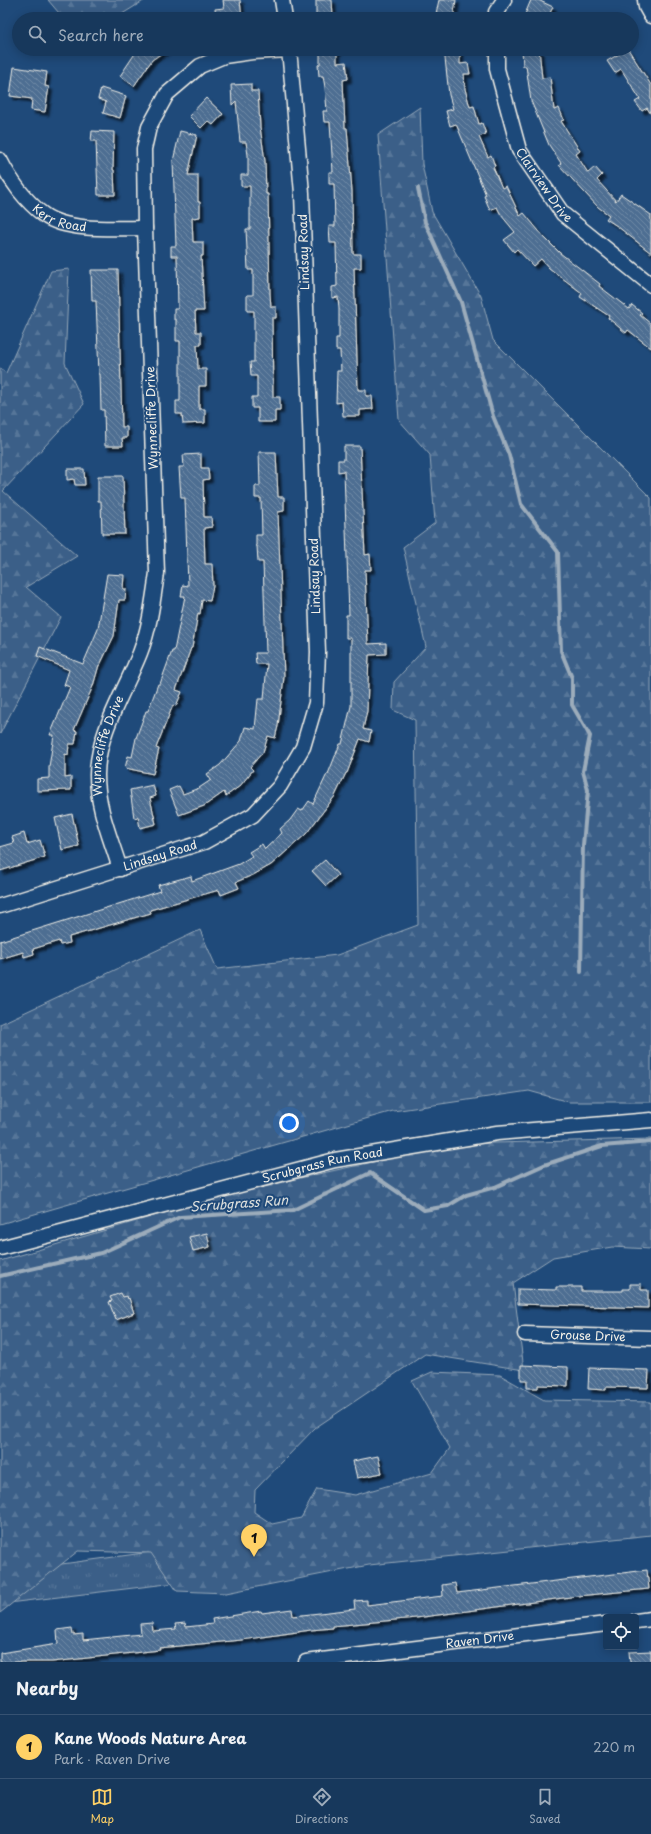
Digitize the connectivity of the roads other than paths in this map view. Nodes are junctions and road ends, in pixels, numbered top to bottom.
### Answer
1 (282, 0) edge
2 (504, 0) edge
3 (646, 0) edge
4 (284, 12) edge
5 (496, 12) edge
6 (651, 16) edge
7 (224, 56) edge
8 (290, 56) edge
9 (497, 56) edge
10 (0, 160) edge
11 (145, 228) junction
12 (651, 285) edge
13 (120, 869) junction
14 (0, 906) edge
15 (651, 1120) edge
16 (0, 1248) edge
17 (525, 1334) dead end
18 (651, 1338) edge
19 (651, 1619) edge
20 (639, 1621) edge
21 (603, 1624) edge
22 (306, 1662) edge

1 - 4 street
2 - 5 street
3 - 6 street
7 - 11 street, Wynnecliffe Drive
8 - 13 street, Lindsay Road
9 - 12 street, Clairview Drive
10 - 11 street, Kerr Road
11 - 13 street, Wynnecliffe Drive
13 - 14 street, Lindsay Road
15 - 16 street, Scrubgrass Run Road
17 - 18 street, Grouse Drive
19 - 20 street
21 - 22 street, Raven Drive

